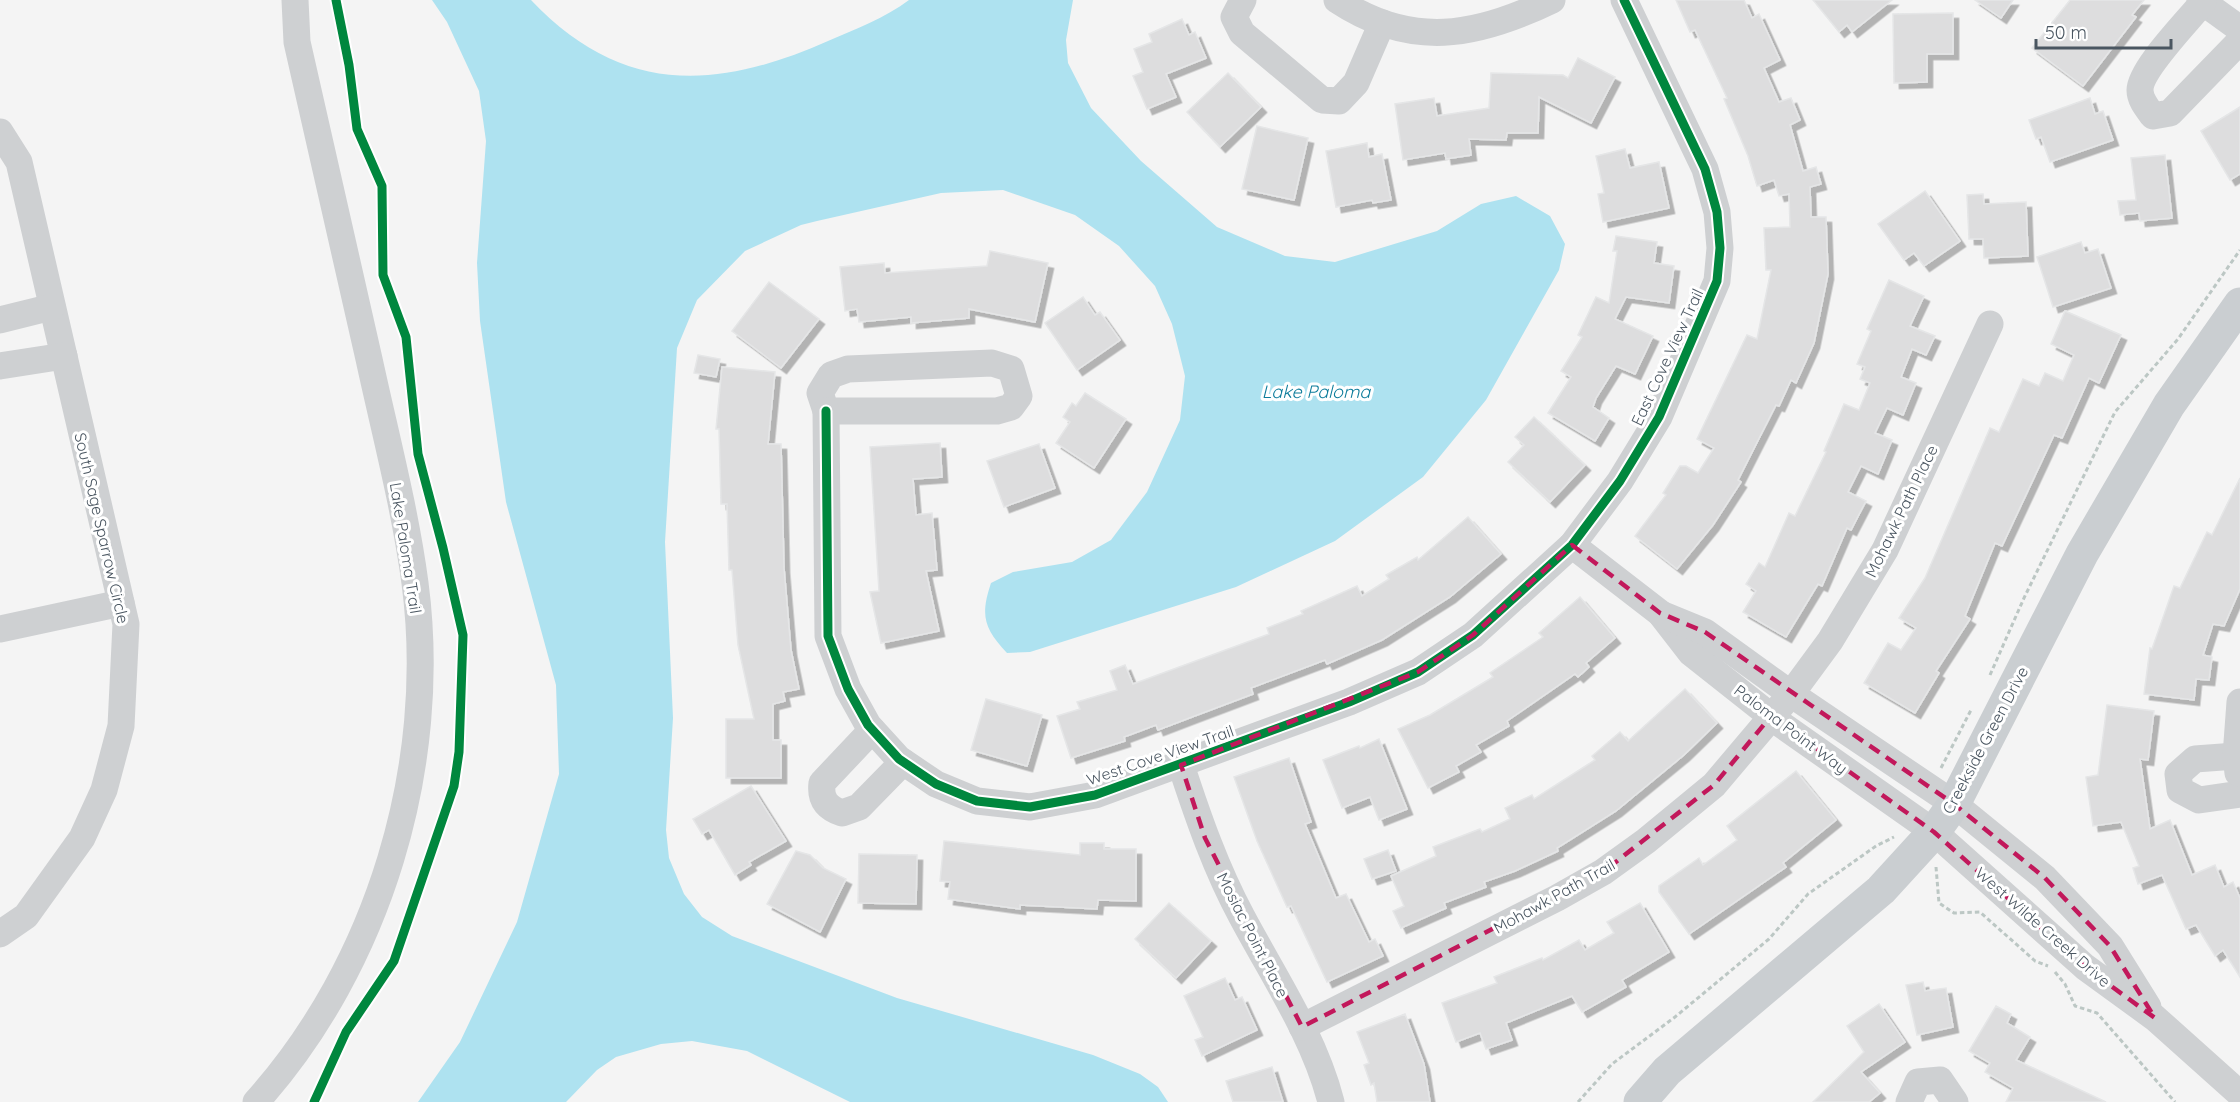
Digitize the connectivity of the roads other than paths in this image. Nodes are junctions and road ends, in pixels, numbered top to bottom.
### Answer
1 (295, 0) edge
2 (1243, 0) edge
3 (1336, 0) edge
4 (1552, 0) edge
5 (1624, 0) edge
6 (2202, 1) edge
7 (1382, 23) junction
8 (2240, 29) edge
9 (2240, 41) edge
10 (0, 132) edge
11 (2240, 304) edge
12 (52, 307) junction
13 (0, 320) edge
14 (1990, 324) dead end
15 (63, 356) junction
16 (0, 366) edge
17 (826, 411) junction
18 (1572, 544) junction
19 (121, 603) junction
20 (1660, 613) junction
21 (0, 629) edge
22 (1791, 694) junction
23 (2240, 702) edge
24 (1771, 716) junction
25 (872, 729) junction
26 (2236, 756) junction
27 (903, 762) junction
28 (1181, 765) junction
29 (2240, 786) edge
30 (2240, 794) edge
31 (1943, 797) junction
32 (1923, 833) junction
33 (0, 934) edge
34 (2156, 1018) junction
35 (1302, 1027) junction
36 (2240, 1094) edge
37 (256, 1102) edge
38 (1331, 1102) edge
39 (1640, 1102) edge
40 (1909, 1102) edge
41 (1954, 1102) edge

1 - 37 street, Lake Paloma Trail
2 - 7 street
3 - 7 street
4 - 7 street
5 - 18 street, East Cove View Trail
6 - 8 street
6 - 9 street
10 - 12 street, South Sage Sparrow Circle
11 - 31 main road, Creekside Green Drive
12 - 13 street
12 - 15 street, South Sage Sparrow Circle
14 - 22 street, Mohawk Path Place
15 - 16 street
15 - 19 street, South Sage Sparrow Circle
17 - 17 street, West Cove View Trail
17 - 25 street, West Cove View Trail
18 - 20 street, Paloma Point Way
18 - 28 street, West Cove View Trail
19 - 21 street
19 - 33 street, South Sage Sparrow Circle
20 - 22 street, Paloma Point Way
20 - 24 street, Paloma Point Way
22 - 24 street, Mohawk Path Place
22 - 31 street, Paloma Point Way
23 - 26 street
24 - 32 street, Paloma Point Way
24 - 35 street, Mohawk Path Trail
25 - 27 street, West Cove View Trail
25 - 27 street
26 - 29 street
26 - 30 street
27 - 28 street, West Cove View Trail
28 - 35 street, Mosiac Point Place
31 - 32 main road, Creekside Green Drive
31 - 34 street, West Wilde Creek Drive
32 - 34 street, West Wilde Creek Drive
32 - 39 main road, Creekside Green Drive
34 - 36 street, West Wilde Creek Drive
35 - 38 street, Mosiac Point Place
40 - 41 street

